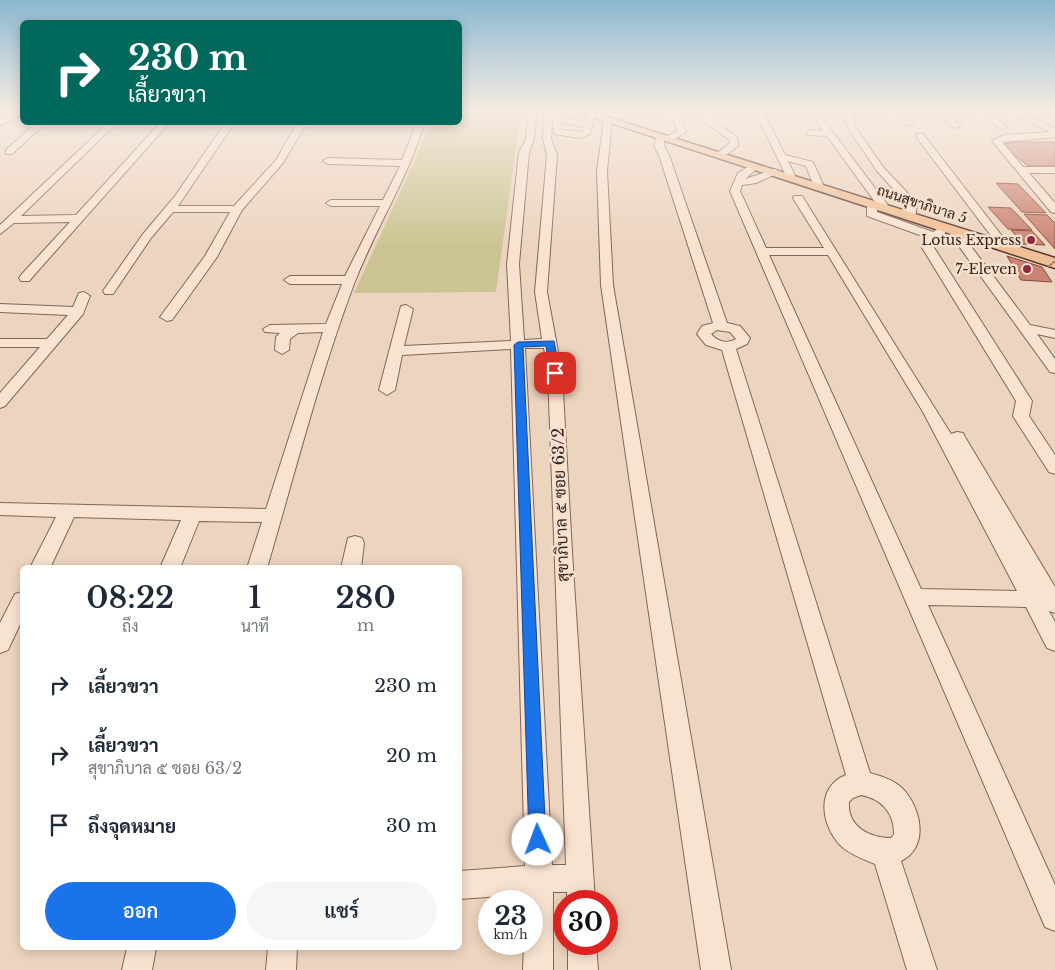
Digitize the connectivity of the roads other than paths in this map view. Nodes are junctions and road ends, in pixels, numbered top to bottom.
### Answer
1 (78, 156) edge
2 (135, 156) edge
3 (208, 156) edge
4 (283, 156) edge
5 (409, 156) edge
6 (524, 156) edge
7 (552, 156) edge
8 (600, 156) edge
9 (664, 156) edge
10 (733, 156) edge
11 (845, 156) edge
12 (871, 156) edge
13 (936, 156) edge
14 (1008, 156) edge
15 (783, 158) joint
16 (328, 161) dead end
17 (407, 163) junction
18 (755, 166) junction
19 (1019, 170) junction
20 (1030, 170) junction
21 (1055, 170) edge
22 (775, 172) junction
23 (796, 179) junction
24 (740, 182) junction
25 (820, 187) junction
26 (1051, 190) dead end
27 (798, 198) dead end
28 (330, 203) dead end
29 (388, 203) junction
30 (878, 206) junction
31 (170, 209) junction
32 (237, 209) junction
33 (1055, 210) edge
34 (911, 217) junction
35 (80, 218) junction
36 (12, 220) junction
37 (0, 231) edge
38 (945, 231) junction
39 (1005, 246) junction
40 (761, 251) junction
41 (832, 252) junction
42 (1053, 264) edge
43 (26, 278) dead end
44 (290, 280) dead end
45 (349, 280) junction
46 (109, 291) dead end
47 (84, 296) dead end
48 (0, 308) edge
49 (406, 309) dead end
50 (78, 311) junction
51 (167, 317) dead end
52 (721, 326) junction
53 (330, 328) junction
54 (1025, 328) junction
55 (270, 329) dead end
56 (295, 329) junction
57 (1055, 334) edge
58 (0, 343) edge
59 (50, 343) junction
60 (550, 343) junction
61 (518, 345) junction
62 (728, 346) junction
63 (282, 350) dead end
64 (396, 350) junction
65 (1050, 357) edge
66 (1055, 368) edge
67 (387, 390) dead end
68 (0, 403) edge
69 (1055, 468) edge
70 (0, 508) edge
71 (69, 510) junction
72 (193, 513) junction
73 (273, 516) junction
74 (355, 544) dead end
75 (42, 565) edge
76 (171, 565) edge
77 (258, 565) edge
78 (352, 565) edge
79 (914, 597) junction
80 (1031, 600) junction
81 (20, 604) edge
82 (1055, 605) edge
83 (1055, 642) edge
84 (0, 644) edge
85 (861, 783) junction
86 (885, 852) junction
87 (539, 879) junction
88 (462, 885) edge
89 (581, 890) edge
90 (1055, 916) edge
91 (142, 950) edge
92 (283, 950) edge
93 (582, 955) edge
94 (137, 970) edge
95 (281, 970) edge
96 (538, 970) edge
97 (583, 970) edge
98 (716, 970) edge
99 (922, 970) edge

1 - 36 street
2 - 35 street
3 - 31 street
4 - 32 street
5 - 17 street
6 - 61 street
7 - 60 street, สุขาภิบาล ๕ ซอย 63/2
8 - 98 street
9 - 52 street
10 - 18 main road, ถนนสุขาภิบาล 5
11 - 30 street
12 - 34 street
13 - 39 street
14 - 19 street
15 - 23 street
15 - 25 street
16 - 17 street
17 - 29 street
18 - 22 main road, ถนนสุขาภิบาล 5
18 - 24 street
19 - 20 street
19 - 33 street
20 - 21 street
20 - 26 street
22 - 23 main road, ถนนสุขาภิบาล 5
22 - 24 street
23 - 25 main road, ถนนสุขาภิบาล 5
23 - 82 street
24 - 40 street
25 - 30 main road, ถนนสุขาภิบาล 5
27 - 41 street
28 - 29 street
29 - 45 street
30 - 34 main road, ถนนสุขาภิบาล 5
30 - 38 street
31 - 32 street
31 - 46 street
32 - 51 street
34 - 38 main road, ถนนสุขาภิบาล 5
35 - 36 street
35 - 43 street
36 - 37 street
38 - 39 main road, ถนนสุขาภิบาล 5
38 - 54 street
38 - 69 street
39 - 42 main road, ถนนสุขาภิบาล 5
40 - 41 street
40 - 79 street
41 - 80 street
44 - 45 street
45 - 53 street
47 - 50 street
48 - 50 street
49 - 64 street
50 - 59 street
52 - 62 street
52 - 62 street
53 - 56 street
53 - 73 street
54 - 57 street
54 - 65 street
55 - 56 street
56 - 63 street
58 - 59 street
59 - 68 street
60 - 61 street
60 - 89 street, สุขาภิบาล ๕ ซอย 63/2
61 - 64 street
61 - 87 street
62 - 85 street
64 - 67 street
65 - 66 street
70 - 71 street
71 - 72 street
71 - 75 street
72 - 73 street
72 - 76 street
73 - 77 street
74 - 78 street
79 - 80 street
79 - 90 street
80 - 83 street
81 - 84 street
85 - 86 street
85 - 86 street
86 - 99 street
87 - 88 street
87 - 89 street
87 - 96 street
91 - 94 street
92 - 95 street
93 - 97 street

